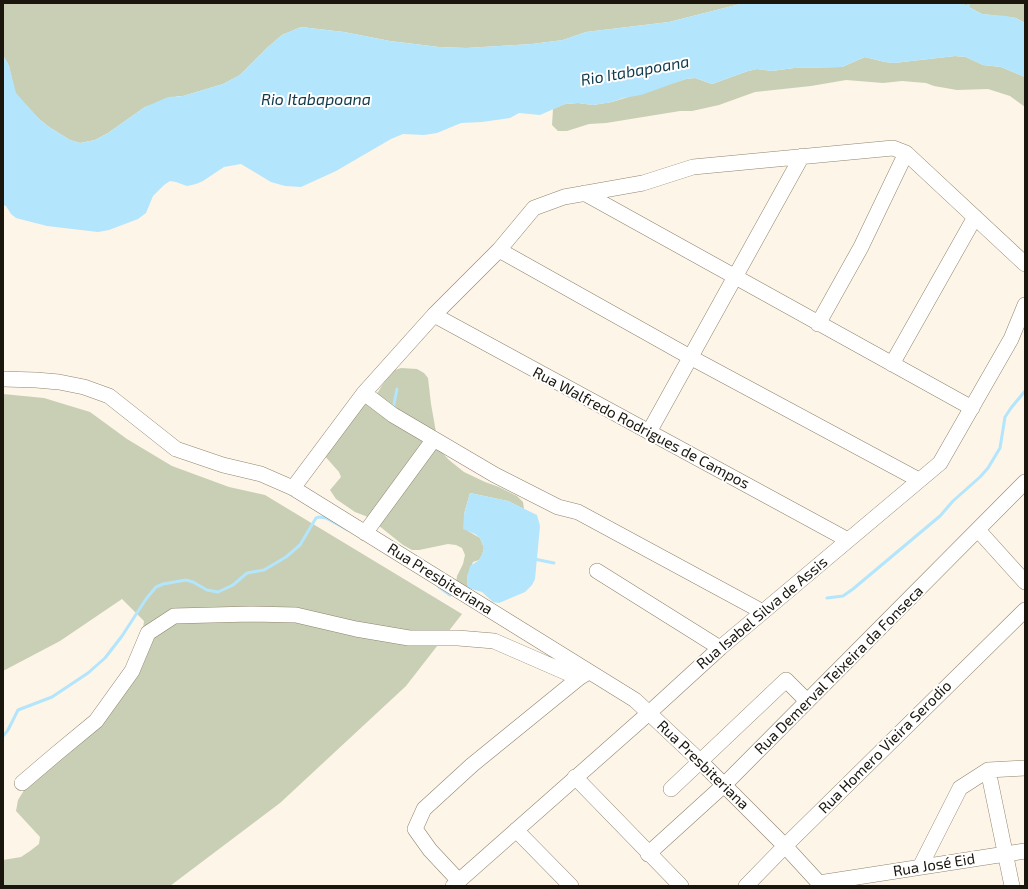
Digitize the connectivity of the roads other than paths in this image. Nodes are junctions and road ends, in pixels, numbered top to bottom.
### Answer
1 (906, 153) junction
2 (802, 156) junction
3 (584, 193) junction
4 (975, 217) junction
5 (499, 250) junction
6 (1025, 264) edge
7 (735, 278) junction
8 (1025, 305) edge
9 (434, 315) junction
10 (818, 324) junction
11 (690, 357) junction
12 (892, 364) junction
13 (3, 379) edge
14 (364, 393) junction
15 (972, 408) junction
16 (649, 432) junction
17 (434, 440) junction
18 (919, 480) junction
19 (1025, 482) edge
20 (293, 488) junction
21 (978, 530) junction
22 (365, 533) junction
23 (848, 540) junction
24 (597, 571) dead end
25 (1025, 582) edge
26 (1025, 610) edge
27 (762, 612) junction
28 (720, 648) junction
29 (584, 675) junction
30 (807, 701) junction
31 (648, 713) junction
32 (700, 761) junction
33 (1025, 768) edge
34 (988, 770) junction
35 (575, 777) junction
36 (22, 784) dead end
37 (724, 785) junction
38 (671, 789) dead end
39 (516, 830) junction
40 (785, 846) junction
41 (1025, 851) edge
42 (1005, 853) junction
43 (648, 854) junction
44 (920, 867) junction
45 (456, 884) edge
46 (564, 884) edge
47 (820, 885) edge
48 (681, 886) edge
49 (746, 886) edge
50 (1012, 886) edge

1 - 2 street
1 - 4 street
1 - 10 street
2 - 3 street
2 - 7 street
3 - 5 street
3 - 7 street
4 - 6 street
4 - 12 street
5 - 9 street
5 - 11 street
7 - 10 street
7 - 11 street
8 - 15 street, Rua Isabel Silva de Assis
9 - 14 street
9 - 16 street, Rua Walfredo Rodrigues de Campos
10 - 12 street
11 - 16 street
11 - 18 street
12 - 15 street
13 - 20 street, Rua Presbiteriana
14 - 17 street
14 - 20 street
15 - 18 street, Rua Isabel Silva de Assis
16 - 23 street, Rua Walfredo Rodrigues de Campos
17 - 22 street
17 - 27 street
18 - 23 street, Rua Isabel Silva de Assis
19 - 21 street, Rua Demerval Teixeira da Fonseca
20 - 22 street, Rua Presbiteriana
21 - 25 street
21 - 30 street, Rua Demerval Teixeira da Fonseca
22 - 29 street, Rua Presbiteriana
23 - 27 street, Rua Isabel Silva de Assis
24 - 28 street
26 - 40 street, Rua Homero Vieira Serodio
27 - 28 street, Rua Isabel Silva de Assis
28 - 31 street, Rua Isabel Silva de Assis
29 - 31 street, Rua Presbiteriana
29 - 36 street
29 - 45 street
30 - 32 street
30 - 37 street, Rua Demerval Teixeira da Fonseca
31 - 32 street, Rua Presbiteriana
31 - 35 street, Rua Isabel Silva de Assis
32 - 37 street, Rua Presbiteriana
32 - 38 street
33 - 34 street
34 - 42 street
34 - 44 street
35 - 39 street, Rua Isabel Silva de Assis
35 - 43 street
37 - 40 street, Rua Presbiteriana
37 - 43 street, Rua Demerval Teixeira da Fonseca
39 - 45 street, Rua Isabel Silva de Assis
39 - 46 street
40 - 47 street, Rua Presbiteriana
40 - 49 street, Rua Homero Vieira Serodio
41 - 42 street, Rua José Eid
42 - 44 street, Rua José Eid
42 - 50 street
43 - 48 street
44 - 47 street, Rua José Eid

